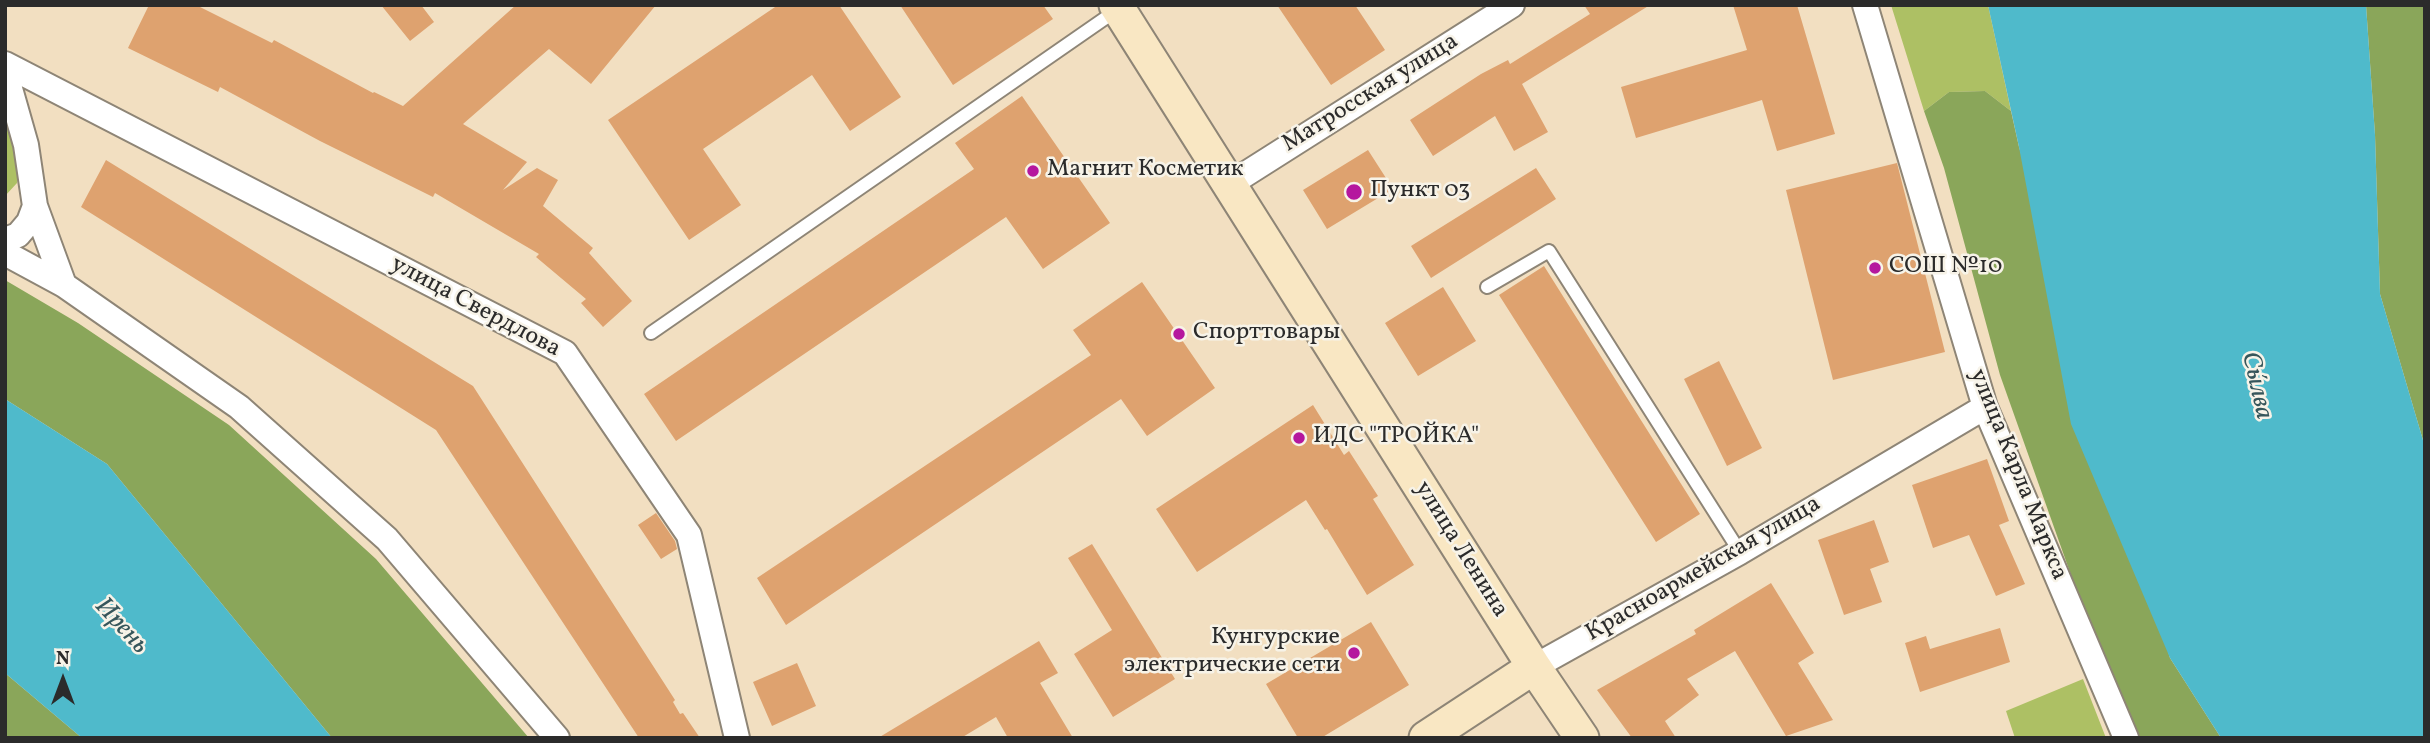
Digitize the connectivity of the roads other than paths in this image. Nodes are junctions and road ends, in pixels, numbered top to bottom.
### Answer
1 (1513, 5) edge
2 (1865, 5) edge
3 (1118, 7) edge
4 (5, 64) edge
5 (5, 71) edge
6 (1230, 184) junction
7 (35, 206) junction
8 (5, 240) edge
9 (5, 253) edge
10 (64, 285) junction
11 (1487, 287) dead end
12 (651, 333) dead end
13 (1985, 407) junction
14 (1740, 552) junction
15 (1534, 667) junction
16 (557, 738) edge
17 (737, 738) edge
18 (1426, 738) edge
19 (1582, 738) edge
20 (2126, 738) edge

1 - 6 street, Матросская улица
2 - 13 street, улица Карла Маркса
3 - 6 street, улица Ленина
3 - 12 lane
4 - 17 street, улица Свердлова
5 - 7 street
6 - 15 street, улица Ленина
7 - 8 street
7 - 10 street
9 - 10 street
10 - 16 street
11 - 14 lane
13 - 14 street, Красноармейская улица
13 - 20 street, улица Карла Маркса
14 - 15 street, Красноармейская улица
15 - 18 street, Красноармейская улица
15 - 19 street, улица Ленина

